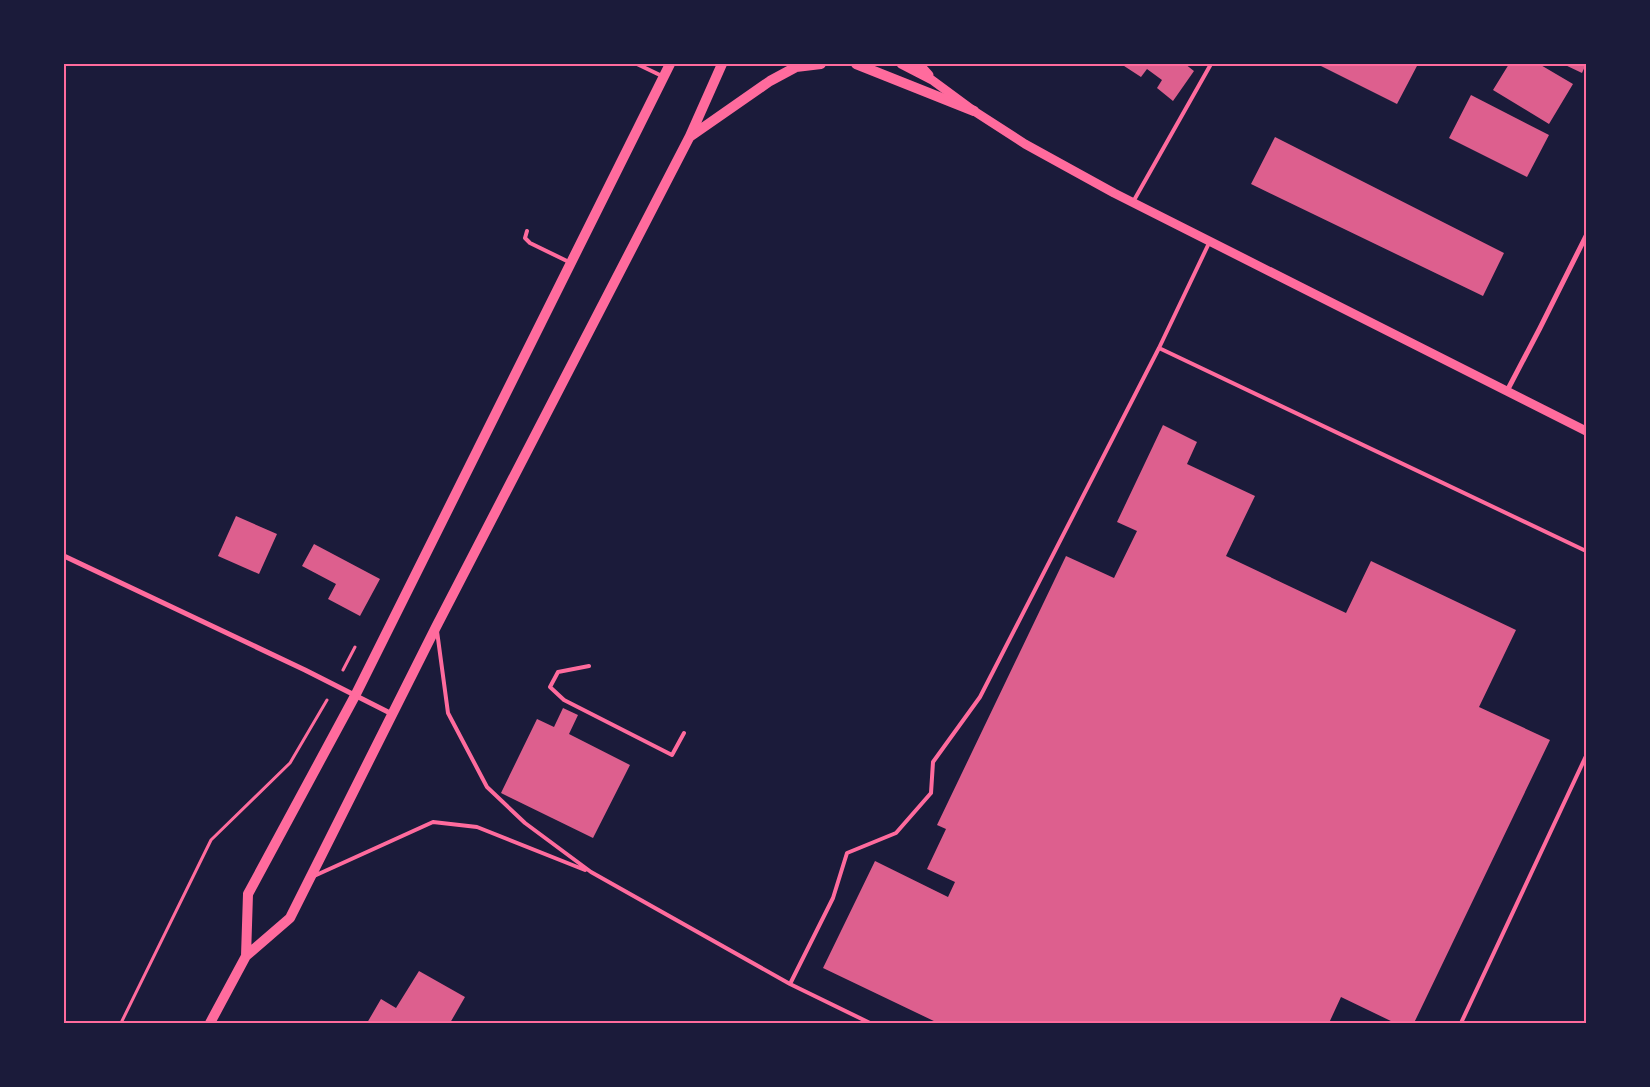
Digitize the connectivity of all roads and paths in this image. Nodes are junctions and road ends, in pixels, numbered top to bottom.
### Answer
1 (637, 64) edge
2 (670, 64) edge
3 (722, 64) edge
4 (821, 64) edge
5 (856, 64) edge
6 (901, 64) edge
7 (919, 64) edge
8 (1211, 64) edge
9 (664, 77) junction
10 (932, 80) junction
11 (974, 111) junction
12 (690, 136) junction
13 (1133, 202) junction
14 (527, 231) dead end
15 (1586, 236) edge
16 (1210, 241) junction
17 (571, 264) junction
18 (1159, 348) junction
19 (1507, 391) junction
20 (1586, 431) edge
21 (1586, 551) edge
22 (64, 556) edge
23 (436, 627) junction
24 (358, 641) dead end
25 (589, 666) dead end
26 (336, 685) junction
27 (356, 694) junction
28 (393, 714) junction
29 (684, 732) dead end
30 (1586, 756) edge
31 (591, 872) junction
32 (310, 878) junction
33 (246, 956) junction
34 (790, 984) junction
35 (121, 1023) edge
36 (210, 1023) edge
37 (870, 1023) edge
38 (1461, 1023) edge

1 - 9 lane
2 - 9 main road
3 - 12 main road
4 - 12 main road
5 - 11 main road
6 - 10 street
7 - 10 street
8 - 13 lane
9 - 17 main road
10 - 11 street
11 - 13 street
12 - 23 main road
13 - 16 street
14 - 17 lane
15 - 19 street
16 - 18 lane
16 - 19 street
17 - 27 main road
18 - 21 lane
18 - 34 lane
19 - 20 street
22 - 26 street
23 - 28 main road
23 - 31 lane
24 - 26 path
25 - 29 lane
26 - 27 street
26 - 35 path
27 - 28 street
27 - 33 main road
28 - 32 main road
30 - 38 lane
31 - 32 lane
31 - 34 lane
32 - 33 main road
33 - 36 main road
34 - 37 lane

